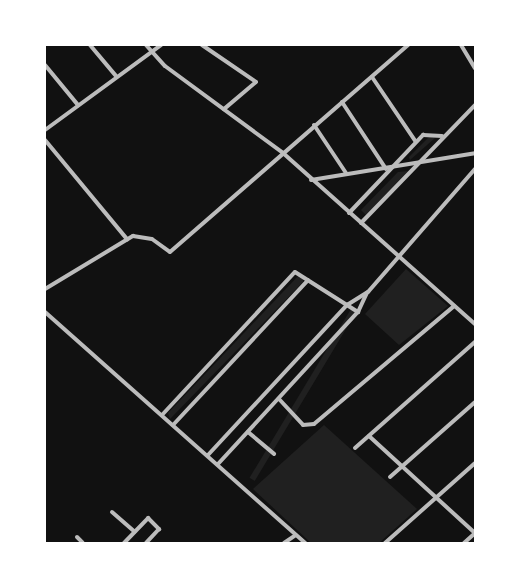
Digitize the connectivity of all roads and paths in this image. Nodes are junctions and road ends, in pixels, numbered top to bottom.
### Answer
1 (90, 45) edge
2 (146, 45) edge
3 (161, 45) edge
4 (202, 45) edge
5 (408, 45) edge
6 (461, 45) edge
7 (151, 50) junction
8 (45, 65) edge
9 (475, 68) edge
10 (116, 76) junction
11 (372, 76) junction
12 (342, 102) junction
13 (78, 105) junction
14 (474, 107) edge
15 (224, 109) junction
16 (314, 125) junction
17 (45, 130) edge
18 (443, 136) junction
19 (45, 140) edge
20 (416, 142) junction
21 (475, 153) edge
22 (283, 154) junction
23 (417, 163) junction
24 (396, 168) junction
25 (386, 169) junction
26 (475, 169) edge
27 (346, 173) junction
28 (311, 180) junction
29 (349, 213) junction
30 (361, 224) junction
31 (127, 240) junction
32 (400, 256) junction
33 (308, 280) junction
34 (45, 289) edge
35 (368, 292) junction
36 (346, 305) junction
37 (454, 306) junction
38 (45, 312) edge
39 (358, 312) junction
40 (475, 324) edge
41 (475, 342) edge
42 (279, 399) junction
43 (475, 402) edge
44 (162, 415) junction
45 (173, 425) junction
46 (248, 432) junction
47 (369, 436) junction
48 (355, 448) dead end
49 (274, 454) dead end
50 (208, 455) junction
51 (475, 463) edge
52 (218, 464) junction
53 (402, 467) junction
54 (390, 477) dead end
55 (435, 497) junction
56 (112, 512) dead end
57 (135, 532) junction
58 (475, 533) edge
59 (296, 535) junction
60 (77, 537) dead end
61 (84, 543) edge
62 (124, 543) edge
63 (147, 543) edge
64 (284, 543) edge
65 (305, 543) edge
66 (385, 543) edge
67 (464, 543) edge

1 - 10 street
2 - 7 street
3 - 7 street
4 - 15 street
5 - 11 street
6 - 9 street
7 - 10 street
7 - 15 street
8 - 13 street
10 - 13 street
11 - 12 street
11 - 20 street
12 - 16 street
12 - 25 street
13 - 17 street
14 - 18 street
15 - 22 street
16 - 22 street
16 - 27 street
18 - 20 street
18 - 23 street
19 - 31 street
20 - 24 street
21 - 23 street
22 - 28 street
22 - 31 street
23 - 24 street
23 - 30 street
24 - 25 street
24 - 29 street
25 - 27 street
26 - 32 street
27 - 28 street
28 - 29 street
29 - 30 street
30 - 32 street
31 - 34 street
32 - 35 street
32 - 37 street
33 - 36 street
33 - 44 street
33 - 45 street
35 - 36 street
35 - 39 street
36 - 39 street
36 - 50 street
37 - 40 street
37 - 42 street
38 - 44 street
39 - 42 street
41 - 47 street
42 - 46 street
43 - 53 street
44 - 45 street
45 - 50 street
46 - 49 street
46 - 52 street
47 - 48 street
47 - 53 street
50 - 52 street
51 - 55 street
52 - 59 street
53 - 54 street
53 - 55 street
55 - 58 street
55 - 66 street
56 - 57 street
57 - 62 street
57 - 63 street
58 - 67 street
59 - 64 street
59 - 65 street
60 - 61 street

